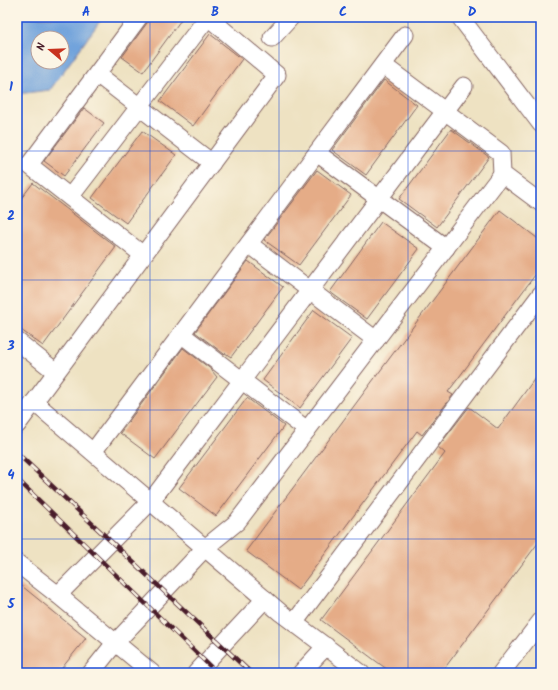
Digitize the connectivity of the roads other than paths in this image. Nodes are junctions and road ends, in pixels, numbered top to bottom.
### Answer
1 (139, 17) edge
2 (208, 17) edge
3 (291, 17) edge
4 (460, 17) edge
5 (405, 35) dead end
6 (272, 38) dead end
7 (383, 65) junction
8 (96, 74) junction
9 (464, 86) dead end
10 (139, 107) junction
11 (445, 111) junction
12 (541, 124) edge
13 (317, 153) junction
14 (212, 163) junction
15 (502, 174) junction
16 (70, 197) junction
17 (379, 199) junction
18 (541, 203) edge
19 (249, 244) junction
20 (446, 248) junction
21 (143, 255) junction
22 (310, 290) junction
23 (541, 294) edge
24 (181, 334) junction
25 (376, 340) junction
26 (17, 342) edge
27 (56, 372) junction
28 (242, 380) junction
29 (34, 402) junction
30 (17, 425) edge
31 (307, 430) junction
32 (93, 452) junction
33 (151, 501) junction
34 (206, 548) junction
35 (17, 563) edge
36 (58, 595) junction
37 (265, 599) junction
38 (541, 621) edge
39 (294, 623) junction
40 (115, 643) junction
41 (326, 646) junction
42 (91, 673) edge
43 (152, 673) edge
44 (196, 673) edge
45 (301, 673) edge
46 (361, 673) edge
47 (501, 673) edge

1 - 8 street
2 - 10 street
2 - 14 street
3 - 6 street
4 - 12 street
5 - 7 street
7 - 11 street
7 - 13 street
8 - 10 street
8 - 16 street
9 - 11 street
10 - 14 street
10 - 16 street
11 - 15 street
11 - 17 street
13 - 17 street
13 - 19 street
14 - 21 street
15 - 18 street
15 - 20 street
16 - 21 street
17 - 20 street
17 - 22 street
19 - 22 street
19 - 24 street
20 - 25 street
21 - 27 street
22 - 25 street
22 - 28 street
23 - 39 street
24 - 28 street
24 - 32 street
25 - 31 street
26 - 27 street
27 - 29 street
28 - 31 street
28 - 33 street
29 - 30 street
29 - 32 street
31 - 34 street
32 - 33 street
33 - 34 street
33 - 36 street
34 - 37 street
34 - 40 street
35 - 36 street
36 - 40 street
37 - 39 street
37 - 44 street
38 - 47 street
39 - 41 street
40 - 42 street
40 - 43 street
41 - 45 street
41 - 46 street

